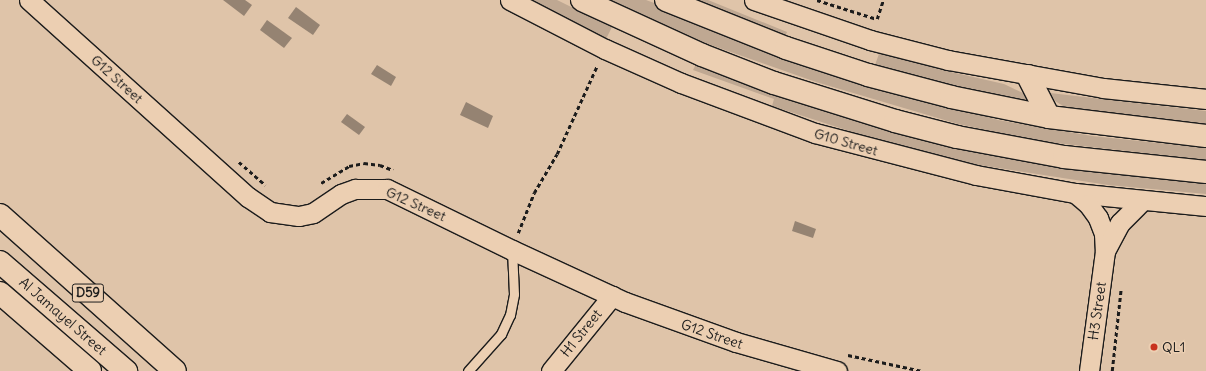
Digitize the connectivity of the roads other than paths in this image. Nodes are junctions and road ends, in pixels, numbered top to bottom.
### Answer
1 (29, 0) edge
2 (510, 0) edge
3 (582, 0) edge
4 (666, 0) edge
5 (754, 0) edge
6 (1028, 76) junction
7 (1206, 99) edge
8 (1049, 117) junction
9 (1206, 136) edge
10 (1206, 172) edge
11 (1075, 193) junction
12 (1142, 201) junction
13 (1206, 206) edge
14 (0, 216) edge
15 (512, 250) junction
16 (1105, 251) junction
17 (0, 262) edge
18 (0, 293) edge
19 (612, 296) junction
20 (90, 371) edge
21 (126, 371) edge
22 (175, 371) edge
23 (468, 371) edge
24 (550, 371) edge
25 (837, 371) edge
26 (1089, 371) edge

1 - 15 street, G12 Street
2 - 11 street, G10 Street
3 - 10 street
4 - 8 street
5 - 6 street
6 - 7 street
6 - 8 street
8 - 9 street
11 - 12 street, G10 Street
11 - 16 street, H3 Street
12 - 13 street, G10 Street
12 - 16 street, H3 Street
14 - 22 street, D59
15 - 19 street, G12 Street
15 - 23 lane
16 - 26 street, H3 Street
17 - 21 street, Al Jamayel Street / D59
18 - 20 street, Al Jamayel Street
19 - 24 street, H1 Street
19 - 25 street, G12 Street

